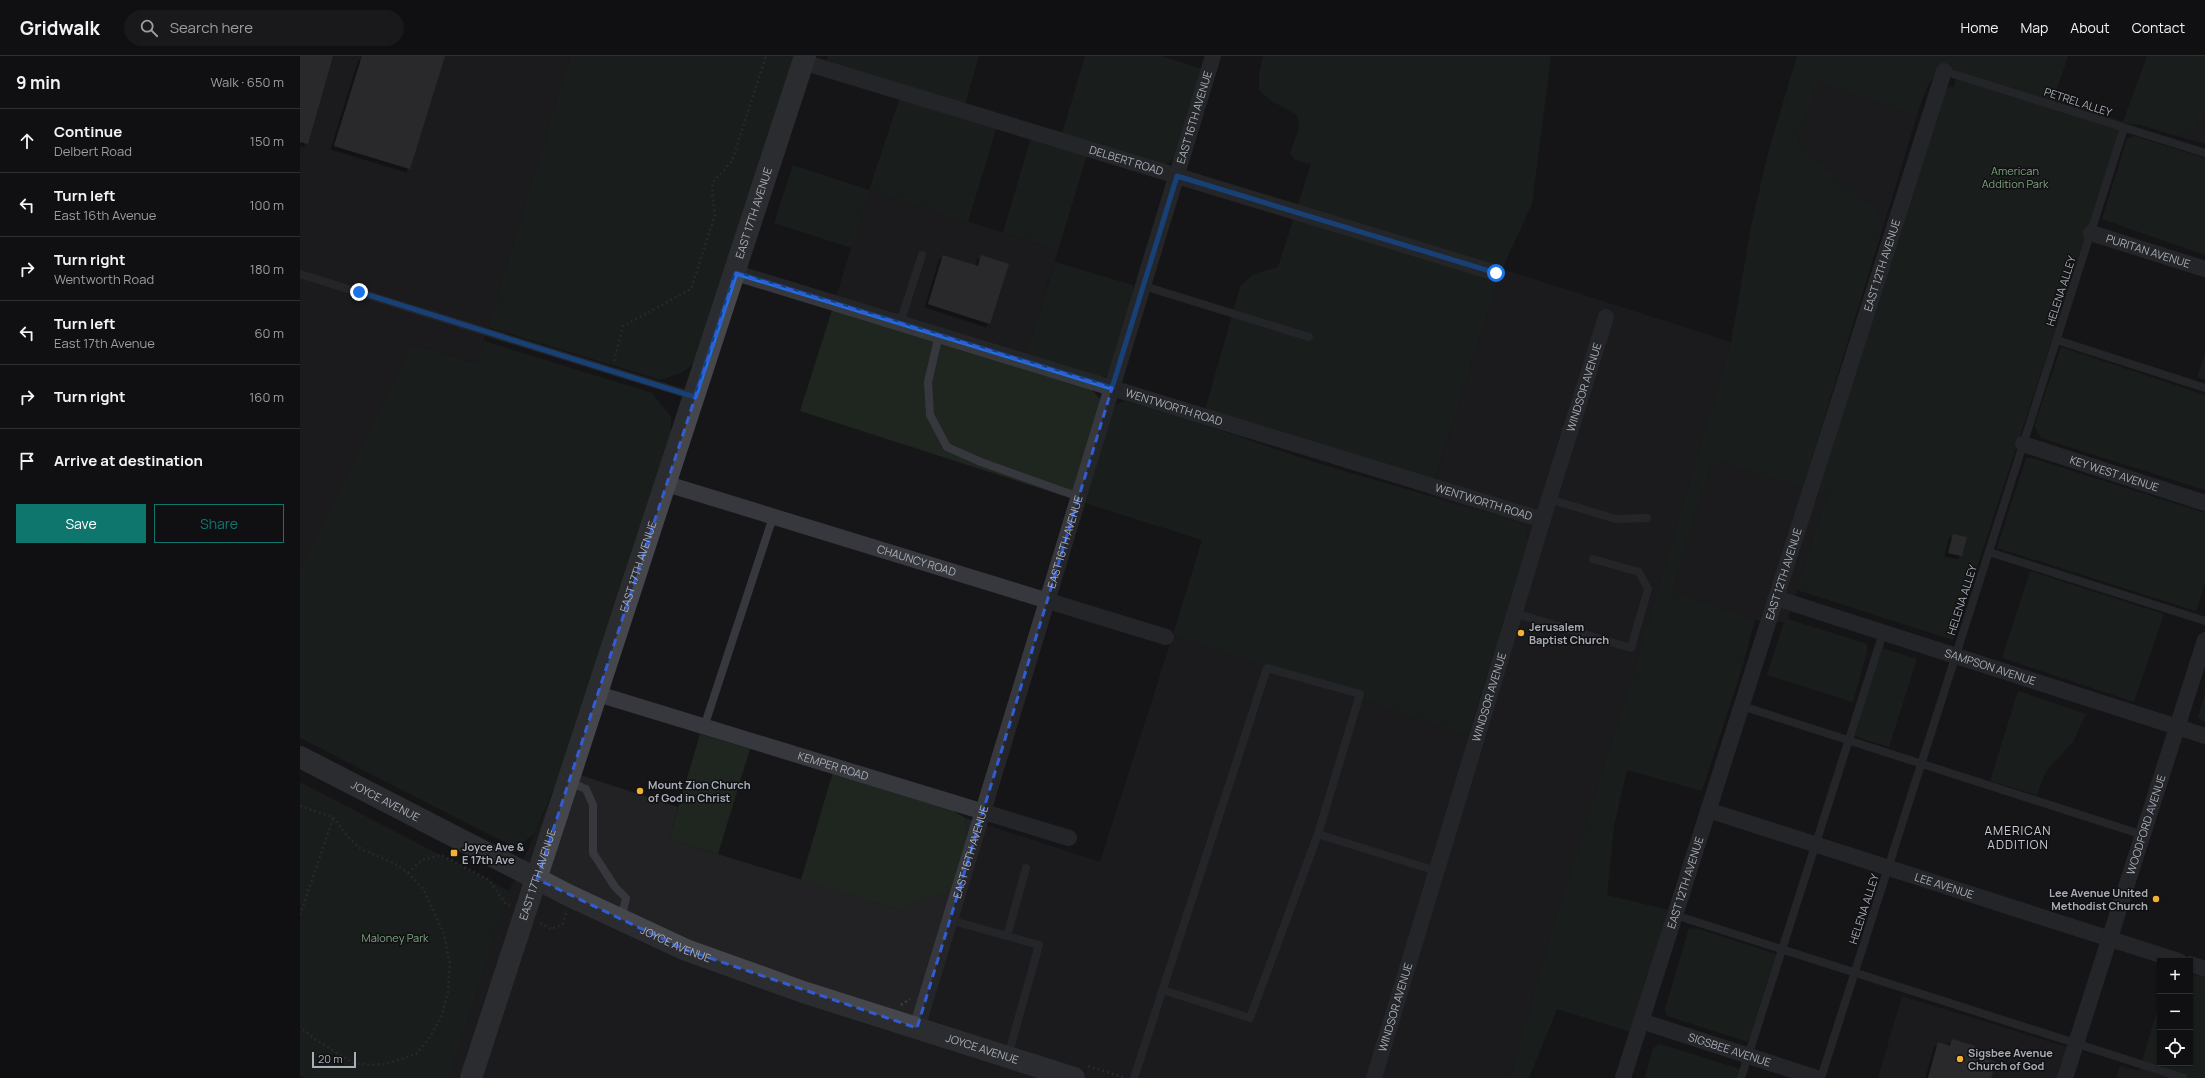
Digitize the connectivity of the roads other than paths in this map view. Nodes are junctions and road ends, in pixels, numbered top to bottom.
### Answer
1 (1213, 56) edge
2 (804, 59) edge
3 (1944, 71) joint
4 (2124, 128) junction
5 (2205, 153) edge
6 (1177, 176) junction
7 (2091, 233) junction
8 (922, 255) dead end
9 (2205, 269) edge
10 (736, 273) junction
11 (1496, 273) dead end
12 (300, 274) edge
13 (1144, 286) junction
14 (1606, 317) dead end
15 (900, 323) junction
16 (939, 335) junction
17 (1309, 337) dead end
18 (2056, 340) junction
19 (1112, 388) junction
20 (2205, 388) edge
21 (695, 397) junction
22 (2023, 444) junction
23 (667, 484) junction
24 (1079, 497) junction
25 (1548, 498) junction
26 (2205, 503) edge
27 (773, 516) junction
28 (1647, 518) dead end
29 (1542, 520) junction
30 (1989, 552) junction
31 (1593, 559) dead end
32 (1776, 598) junction
33 (1048, 600) junction
34 (1514, 613) junction
35 (2205, 621) edge
36 (1883, 633) junction
37 (1166, 637) dead end
38 (2205, 640) edge
39 (1956, 656) junction
40 (598, 694) junction
41 (1742, 706) junction
42 (704, 727) junction
43 (2177, 727) junction
44 (2205, 736) edge
45 (1849, 741) junction
46 (300, 757) edge
47 (1921, 764) junction
48 (569, 782) junction
49 (1708, 810) junction
50 (983, 812) junction
51 (1318, 834) junction
52 (2143, 835) junction
53 (1069, 838) dead end
54 (1815, 845) junction
55 (1026, 868) dead end
56 (1888, 868) junction
57 (1436, 871) junction
58 (537, 879) junction
59 (1675, 915) junction
60 (621, 920) junction
61 (950, 920) junction
62 (1007, 936) junction
63 (2110, 939) junction
64 (1782, 950) junction
65 (2170, 958) edge
66 (2193, 965) edge
67 (2205, 969) edge
68 (1855, 973) junction
69 (1163, 990) junction
70 (1641, 1021) junction
71 (917, 1028) junction
72 (2076, 1044) junction
73 (1748, 1056) junction
74 (1008, 1057) junction
75 (471, 1078) edge
76 (1074, 1078) edge
77 (1134, 1078) edge
78 (1374, 1078) edge
79 (1623, 1078) edge
80 (1741, 1078) edge
81 (1817, 1078) edge
82 (1821, 1078) edge
83 (2065, 1078) edge
84 (2184, 1078) edge

1 - 6 street, EAST 16TH AVENUE
2 - 6 street, DELBERT ROAD
2 - 10 street, EAST 17TH AVENUE
3 - 4 lane, PETREL ALLEY
3 - 32 street, EAST 12TH AVENUE
4 - 5 lane, PETREL ALLEY
4 - 7 lane, HELENA ALLEY
6 - 11 street, DELBERT ROAD
6 - 13 street, EAST 16TH AVENUE
7 - 9 street, PURITAN AVENUE
7 - 18 lane, HELENA ALLEY
8 - 15 lane
10 - 15 street, WENTWORTH ROAD
10 - 21 street, EAST 17TH AVENUE
12 - 21 lane
13 - 17 lane
13 - 19 street, EAST 16TH AVENUE
14 - 25 street, WINDSOR AVENUE
15 - 16 street, WENTWORTH ROAD
16 - 19 street, WENTWORTH ROAD
16 - 24 lane
18 - 20 lane
18 - 22 lane, HELENA ALLEY
19 - 24 street, EAST 16TH AVENUE
19 - 29 street, WENTWORTH ROAD
21 - 23 street, EAST 17TH AVENUE
22 - 26 street, KEY WEST AVENUE
22 - 30 lane, HELENA ALLEY
23 - 27 street, CHAUNCY ROAD
23 - 40 street, EAST 17TH AVENUE
24 - 33 street, EAST 16TH AVENUE
25 - 28 lane
25 - 29 street, WINDSOR AVENUE
27 - 33 street, CHAUNCY ROAD
27 - 42 lane
29 - 34 street, WINDSOR AVENUE
30 - 35 lane
30 - 39 lane, HELENA ALLEY
31 - 34 lane
32 - 36 street, SAMPSON AVENUE
32 - 41 street, EAST 12TH AVENUE
33 - 37 street, CHAUNCY ROAD
33 - 50 street, EAST 16TH AVENUE
34 - 57 street, WINDSOR AVENUE
36 - 39 street, SAMPSON AVENUE
36 - 45 lane
38 - 43 street, WOODFORD AVENUE
39 - 43 street, SAMPSON AVENUE
39 - 47 lane, HELENA ALLEY
40 - 42 street, KEMPER ROAD
40 - 48 street, EAST 17TH AVENUE
41 - 45 lane
41 - 49 street, EAST 12TH AVENUE
42 - 50 street, KEMPER ROAD
43 - 44 street, SAMPSON AVENUE
43 - 52 street, WOODFORD AVENUE
45 - 47 lane
45 - 54 lane
46 - 58 street, JOYCE AVENUE
47 - 52 lane
47 - 56 lane, HELENA ALLEY
48 - 58 street, EAST 17TH AVENUE
48 - 60 lane
49 - 54 street, LEE AVENUE
49 - 59 street, EAST 12TH AVENUE
50 - 53 street, KEMPER ROAD
50 - 61 street, EAST 16TH AVENUE
51 - 57 lane
51 - 69 lane
51 - 69 lane
52 - 63 street, WOODFORD AVENUE
54 - 56 street, LEE AVENUE
54 - 64 lane
55 - 62 lane
56 - 63 street, LEE AVENUE
56 - 68 lane, HELENA ALLEY
57 - 78 street, WINDSOR AVENUE
58 - 60 street, JOYCE AVENUE
58 - 75 street, EAST 17TH AVENUE
59 - 64 lane
59 - 70 street, EAST 12TH AVENUE
60 - 71 street, JOYCE AVENUE
61 - 62 lane
61 - 71 street, EAST 16TH AVENUE
62 - 74 lane
63 - 65 street, LEE AVENUE
63 - 72 street, WOODFORD AVENUE
64 - 68 lane
64 - 73 lane
66 - 67 street
68 - 72 lane
68 - 82 lane, HELENA ALLEY
69 - 77 lane
70 - 73 street, SIGSBEE AVENUE
70 - 79 street, EAST 12TH AVENUE
71 - 74 street, JOYCE AVENUE
72 - 83 street, WOODFORD AVENUE
72 - 84 lane
73 - 80 lane
73 - 81 street, SIGSBEE AVENUE
74 - 76 street, JOYCE AVENUE

